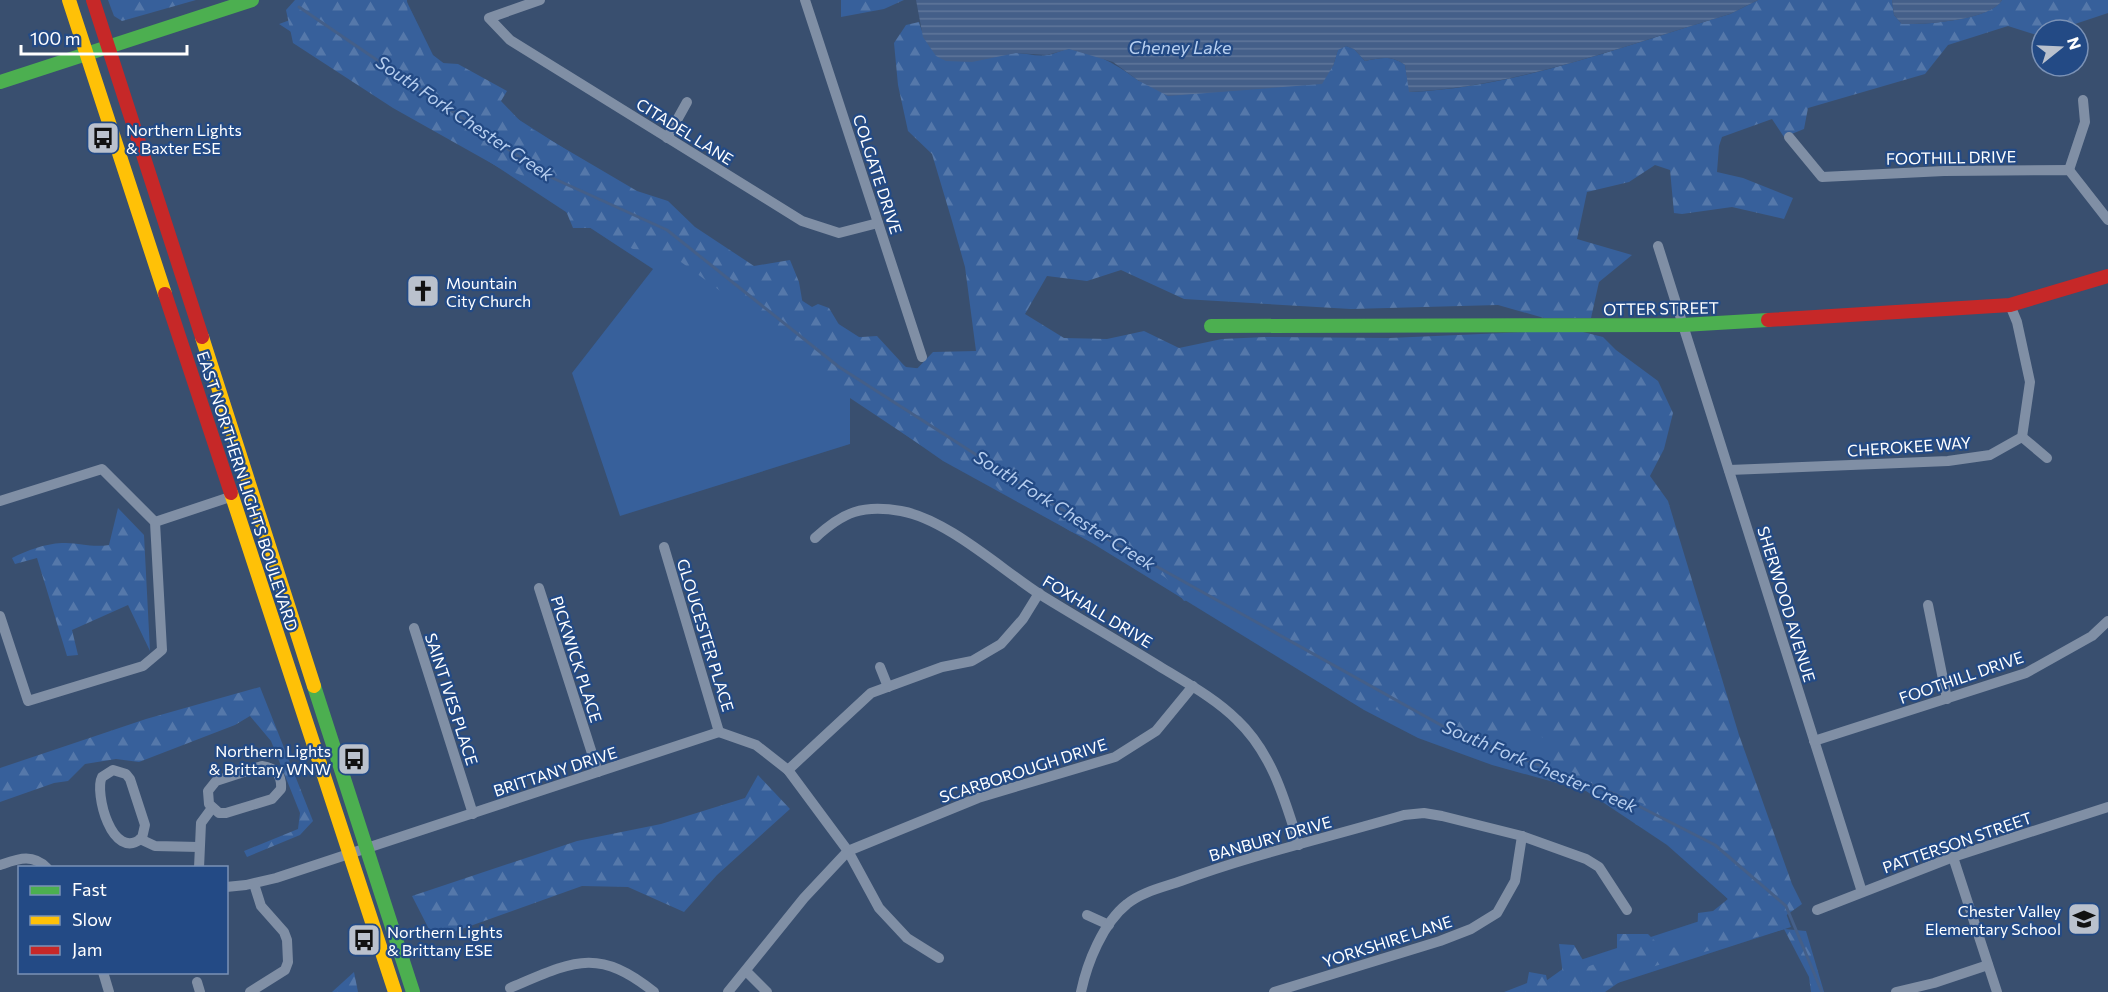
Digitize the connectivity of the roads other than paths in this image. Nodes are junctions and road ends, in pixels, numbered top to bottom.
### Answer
1 (69, 0) edge
2 (93, 0) edge
3 (252, 0) edge
4 (540, 0) edge
5 (805, 0) edge
6 (108, 47) junction
7 (87, 54) junction
8 (0, 82) edge
9 (2083, 100) dead end
10 (687, 102) dead end
11 (1789, 137) dead end
12 (667, 138) junction
13 (2069, 170) junction
14 (2108, 220) edge
15 (878, 223) junction
16 (1658, 246) dead end
17 (2108, 276) edge
18 (2010, 305) junction
19 (1683, 325) junction
20 (1211, 326) dead end
21 (922, 357) dead end
22 (2022, 437) junction
23 (2047, 458) dead end
24 (1729, 470) junction
25 (232, 496) junction
26 (0, 501) edge
27 (154, 522) junction
28 (815, 538) dead end
29 (664, 548) dead end
30 (538, 588) dead end
31 (1039, 593) junction
32 (1928, 605) dead end
33 (0, 616) edge
34 (2108, 621) edge
35 (414, 628) dead end
36 (880, 667) dead end
37 (1193, 686) junction
38 (888, 687) junction
39 (1947, 699) junction
40 (719, 732) junction
41 (1814, 741) junction
42 (788, 770) junction
43 (598, 772) junction
44 (2108, 807) edge
45 (212, 808) junction
46 (473, 814) junction
47 (1522, 836) junction
48 (140, 839) junction
49 (1299, 845) junction
50 (200, 847) junction
51 (367, 850) junction
52 (848, 851) junction
53 (350, 855) junction
54 (1953, 857) junction
55 (0, 865) edge
56 (46, 866) edge
57 (199, 866) edge
58 (254, 884) junction
59 (228, 886) edge
60 (1862, 892) junction
61 (1626, 910) dead end
62 (1817, 910) dead end
63 (1088, 915) dead end
64 (1109, 925) junction
65 (939, 958) dead end
66 (1989, 965) junction
67 (746, 971) junction
68 (104, 974) edge
69 (510, 988) dead end
70 (109, 992) edge
71 (250, 992) edge
72 (395, 992) edge
73 (413, 992) edge
74 (654, 992) edge
75 (728, 992) edge
76 (767, 992) edge
77 (1081, 992) edge
78 (1274, 992) edge
79 (1896, 992) edge
80 (1997, 992) edge

1 - 7 main road, EAST NORTHERN LIGHTS BOULEVARD
2 - 6 main road, EAST NORTHERN LIGHTS BOULEVARD
3 - 6 main road
4 - 12 street, CITADEL LANE
5 - 15 street, COLGATE DRIVE
6 - 7 main road
6 - 51 main road, EAST NORTHERN LIGHTS BOULEVARD
7 - 8 main road
7 - 25 main road, EAST NORTHERN LIGHTS BOULEVARD
9 - 13 street
10 - 12 street
11 - 13 street, FOOTHILL DRIVE
12 - 15 street, CITADEL LANE
13 - 14 street
15 - 21 street, COLGATE DRIVE
16 - 19 street, SHERWOOD AVENUE
17 - 18 main road, OTTER STREET
18 - 19 main road, OTTER STREET
18 - 22 street
19 - 20 main road, OTTER STREET
19 - 24 street, SHERWOOD AVENUE
22 - 23 street
22 - 24 street, CHEROKEE WAY
24 - 41 street, SHERWOOD AVENUE
25 - 27 street
25 - 53 main road, EAST NORTHERN LIGHTS BOULEVARD
26 - 27 street
27 - 33 street
28 - 31 street, FOXHALL DRIVE
29 - 40 street, GLOUCESTER PLACE
30 - 43 street, PICKWICK PLACE
31 - 37 street, FOXHALL DRIVE
31 - 38 street
32 - 39 street
34 - 39 street, FOOTHILL DRIVE
35 - 46 street, SAINT IVES PLACE
36 - 38 street
37 - 49 street, FOXHALL DRIVE
37 - 52 street, SCARBOROUGH DRIVE
38 - 42 street
39 - 41 street, FOOTHILL DRIVE
40 - 42 street
40 - 43 street, BRITTANY DRIVE
41 - 60 street, SHERWOOD AVENUE
42 - 52 street
43 - 46 street, BRITTANY DRIVE
44 - 54 street, PATTERSON STREET
45 - 45 street
45 - 50 street
46 - 51 street, BRITTANY DRIVE
47 - 49 street, BANBURY DRIVE
47 - 61 street, BANBURY DRIVE
47 - 78 street, YORKSHIRE LANE
48 - 48 street
48 - 50 street
49 - 64 street, BANBURY DRIVE
50 - 57 street
51 - 53 street, BRITTANY DRIVE
51 - 73 main road, EAST NORTHERN LIGHTS BOULEVARD
52 - 65 street
52 - 67 street, SCARBOROUGH DRIVE
53 - 58 street, BRITTANY DRIVE
53 - 72 main road, EAST NORTHERN LIGHTS BOULEVARD
54 - 60 street, PATTERSON STREET
54 - 66 street
55 - 56 street
58 - 59 street, BRITTANY DRIVE
58 - 71 street
60 - 62 street, PATTERSON STREET
63 - 64 street
64 - 77 street, BANBURY DRIVE
66 - 79 street
66 - 80 street
67 - 75 street, SCARBOROUGH DRIVE
67 - 76 street
68 - 70 street
69 - 74 street

